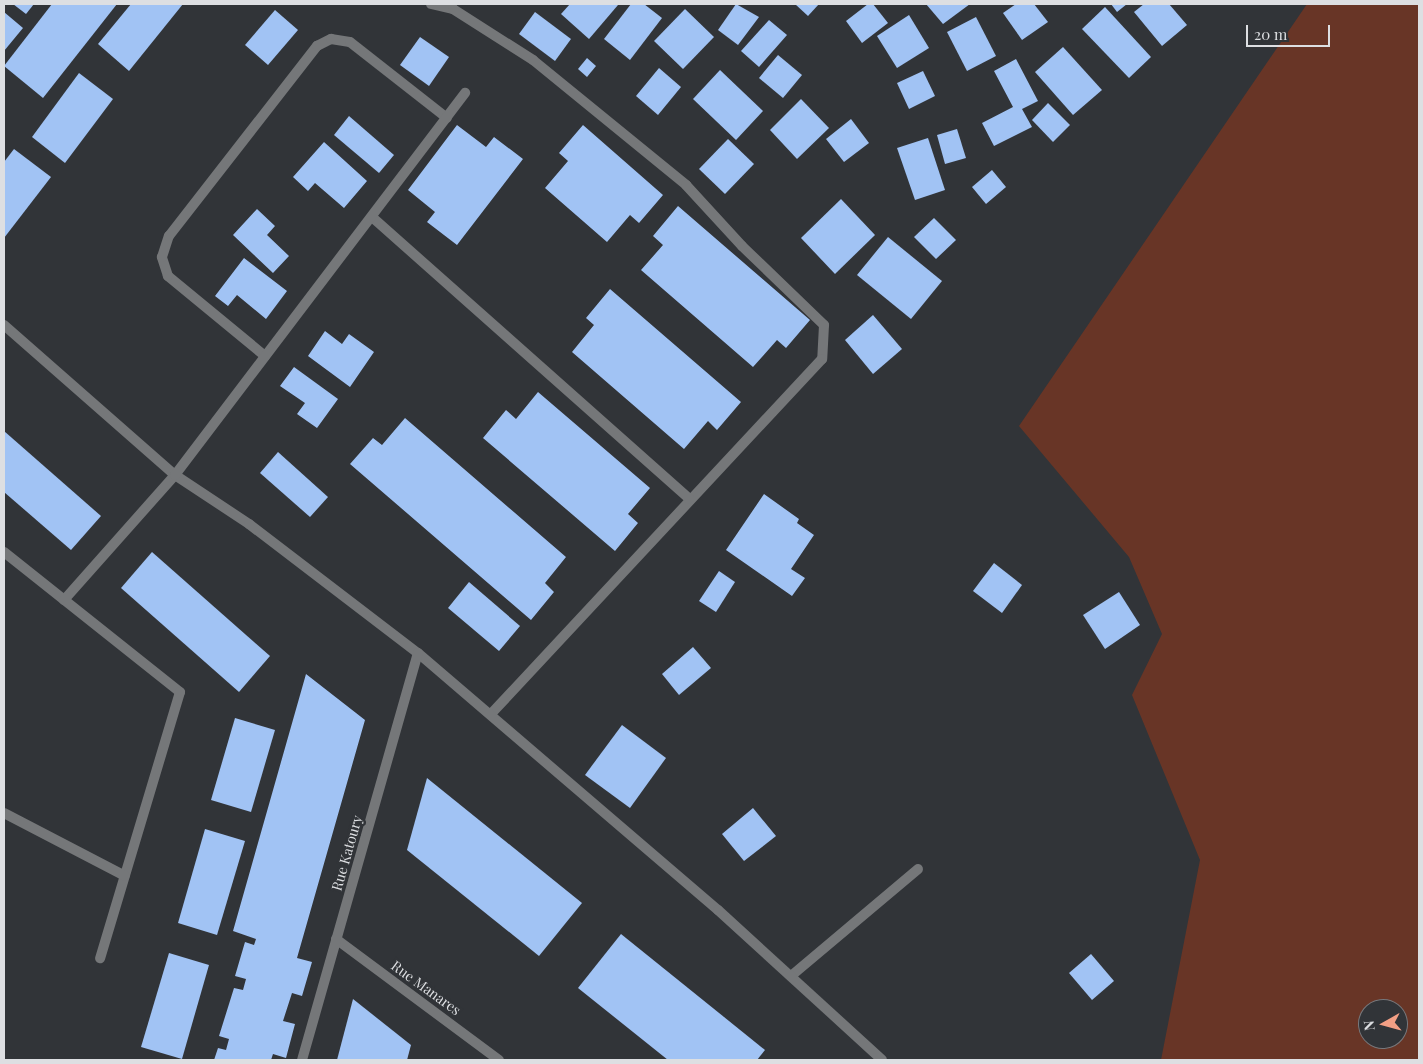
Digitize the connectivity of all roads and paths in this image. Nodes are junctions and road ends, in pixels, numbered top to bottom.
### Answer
1 (431, 4) edge
2 (465, 93) dead end
3 (447, 118) junction
4 (372, 216) junction
5 (4, 325) edge
6 (265, 356) junction
7 (175, 475) junction
8 (689, 498) junction
9 (4, 552) edge
10 (64, 600) junction
11 (418, 653) junction
12 (491, 714) junction
13 (4, 813) edge
14 (918, 870) dead end
15 (125, 876) junction
16 (336, 940) junction
17 (100, 958) dead end
18 (792, 976) junction
19 (302, 1060) edge
20 (499, 1060) edge
21 (882, 1060) edge

1 - 8 street
2 - 3 street
3 - 4 street
3 - 6 street
4 - 6 street
4 - 8 street
5 - 7 street
6 - 7 street
7 - 10 street
7 - 11 street
8 - 12 street
9 - 10 street
10 - 15 street
11 - 12 street
11 - 16 street, Rue Katoury
12 - 18 street
13 - 15 street
14 - 18 street
15 - 17 street
16 - 19 street, Rue Katoury
16 - 20 street, Rue Manares
18 - 21 street

